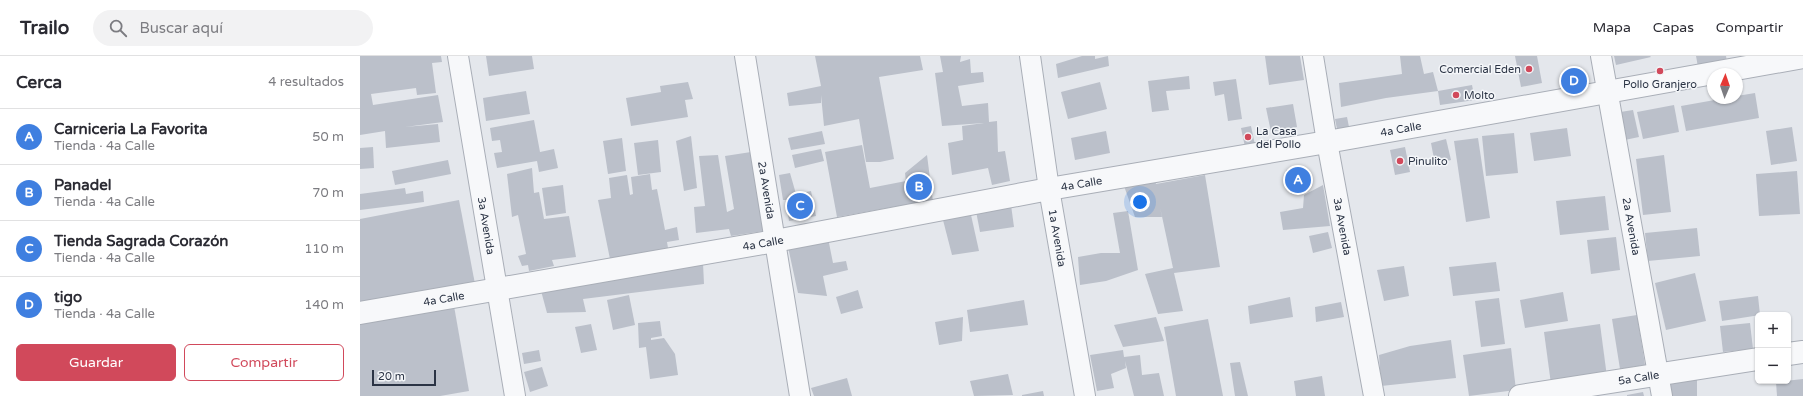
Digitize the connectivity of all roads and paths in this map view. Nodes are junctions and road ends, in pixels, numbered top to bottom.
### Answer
1 (458, 56) edge
2 (745, 56) edge
3 (1030, 56) edge
4 (1313, 56) edge
5 (1601, 56) edge
6 (1803, 57) edge
7 (1608, 92) junction
8 (1326, 142) junction
9 (1049, 189) junction
10 (775, 241) junction
11 (496, 288) junction
12 (360, 313) edge
13 (1803, 352) edge
14 (1791, 354) edge
15 (1755, 360) edge
16 (1660, 386) edge
17 (515, 396) edge
18 (800, 396) edge
19 (1085, 396) edge
20 (1374, 396) edge
21 (1520, 396) edge

1 - 11 street, 3a Avenida
2 - 10 street, 2a Avenida
3 - 9 street, 1a Avenida
4 - 8 street, 3a Avenida
5 - 7 street, 2a Avenida
6 - 7 street, 4a Calle
7 - 8 street, 4a Calle
7 - 16 street, 2a Avenida
8 - 9 street, 4a Calle
8 - 20 street, 3a Avenida
9 - 10 street, 4a Calle
9 - 19 street, 1a Avenida
10 - 11 street, 4a Calle
10 - 18 street, 2a Avenida
11 - 12 street, 4a Calle
11 - 17 street, 3a Avenida
13 - 14 street
15 - 16 street, 5a Calle
16 - 21 street, 5a Calle

